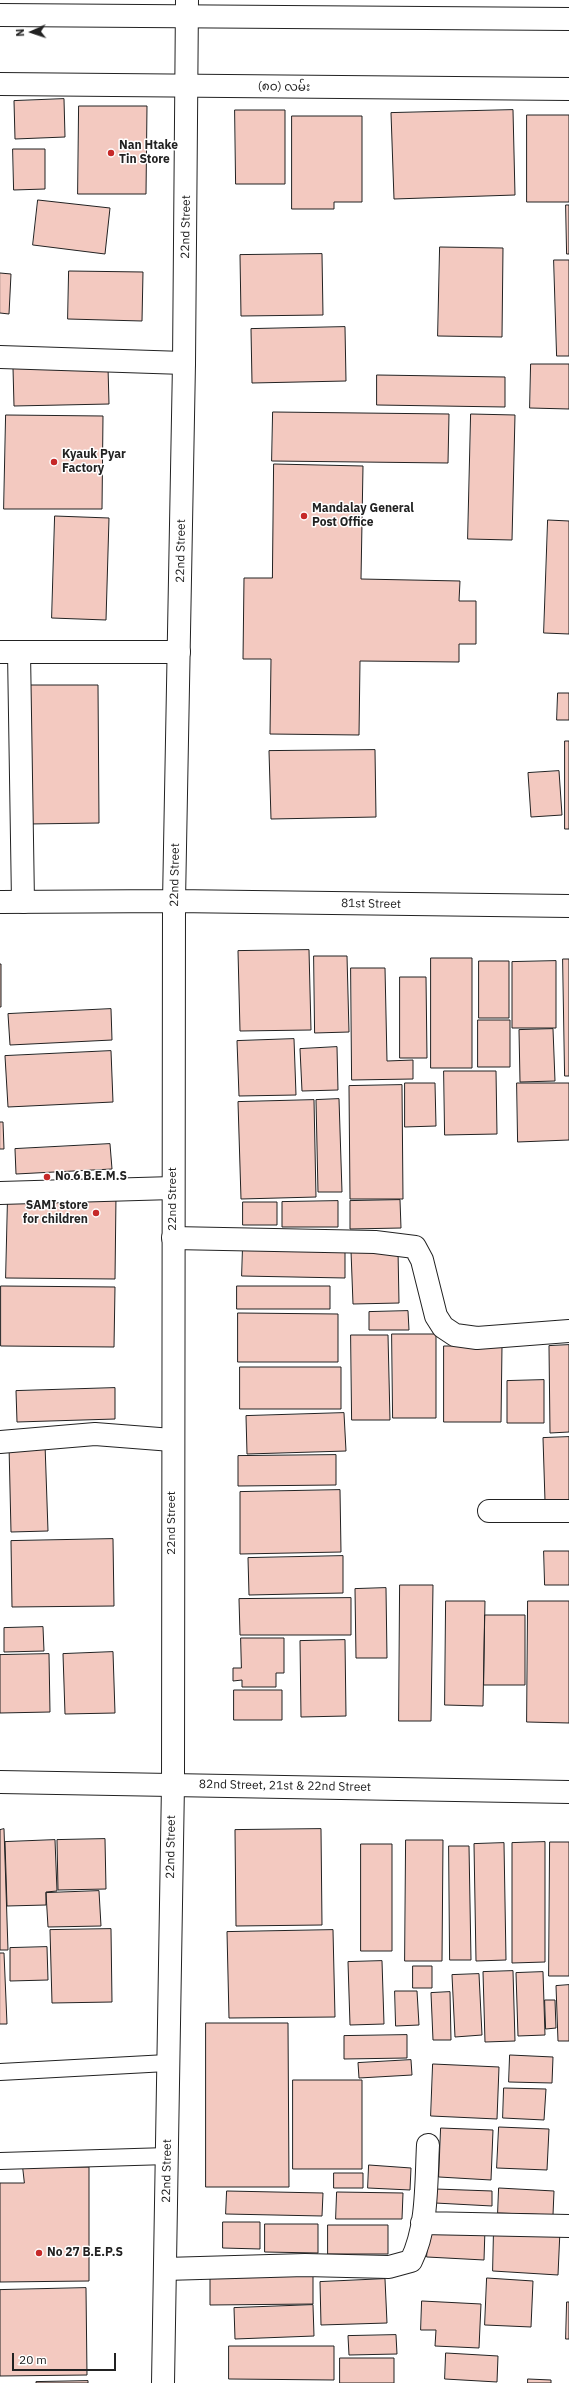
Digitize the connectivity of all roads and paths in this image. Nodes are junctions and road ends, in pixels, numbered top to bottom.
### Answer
1 (187, 8) edge
2 (0, 15) edge
3 (569, 19) edge
4 (0, 84) edge
5 (185, 85) junction
6 (569, 89) edge
7 (0, 357) edge
8 (184, 362) junction
9 (10, 652) edge
10 (179, 652) junction
11 (174, 901) junction
12 (0, 902) edge
13 (23, 902) junction
14 (569, 906) edge
15 (173, 1188) junction
16 (0, 1193) edge
17 (173, 1238) junction
18 (569, 1331) edge
19 (172, 1440) junction
20 (0, 1442) edge
21 (489, 1511) dead end
22 (569, 1511) edge
23 (0, 1782) edge
24 (173, 1784) junction
25 (569, 1792) edge
26 (167, 2062) junction
27 (0, 2072) edge
28 (428, 2145) dead end
29 (168, 2156) junction
30 (0, 2161) edge
31 (422, 2223) junction
32 (569, 2226) edge
33 (165, 2269) junction
34 (163, 2383) edge

1 - 2 main road
1 - 3 main road
1 - 5 main road, 22nd Street
4 - 5 main road, (၈၀) လမ်း
5 - 6 main road, (၈၀) လမ်း
5 - 8 main road, 22nd Street
7 - 8 main road
8 - 10 main road, 22nd Street
9 - 10 main road
9 - 13 main road
10 - 11 main road, 22nd Street
11 - 13 main road, 81st Street
11 - 14 main road, 81st Street
11 - 15 main road, 22nd Street
12 - 13 main road, 81st Street
15 - 16 main road
15 - 17 main road, 22nd Street
17 - 18 main road
17 - 19 main road, 22nd Street
19 - 20 main road
19 - 24 main road, 22nd Street
21 - 22 main road
23 - 24 main road, 82nd Street, 21st & 22nd Street
24 - 25 main road, 82nd Street, 21st & 22nd Street
24 - 26 main road, 22nd Street
26 - 27 lane
26 - 29 main road, 22nd Street
28 - 31 main road
29 - 30 lane
29 - 33 main road, 22nd Street
31 - 32 main road
31 - 33 main road
33 - 34 main road, 22nd Street

